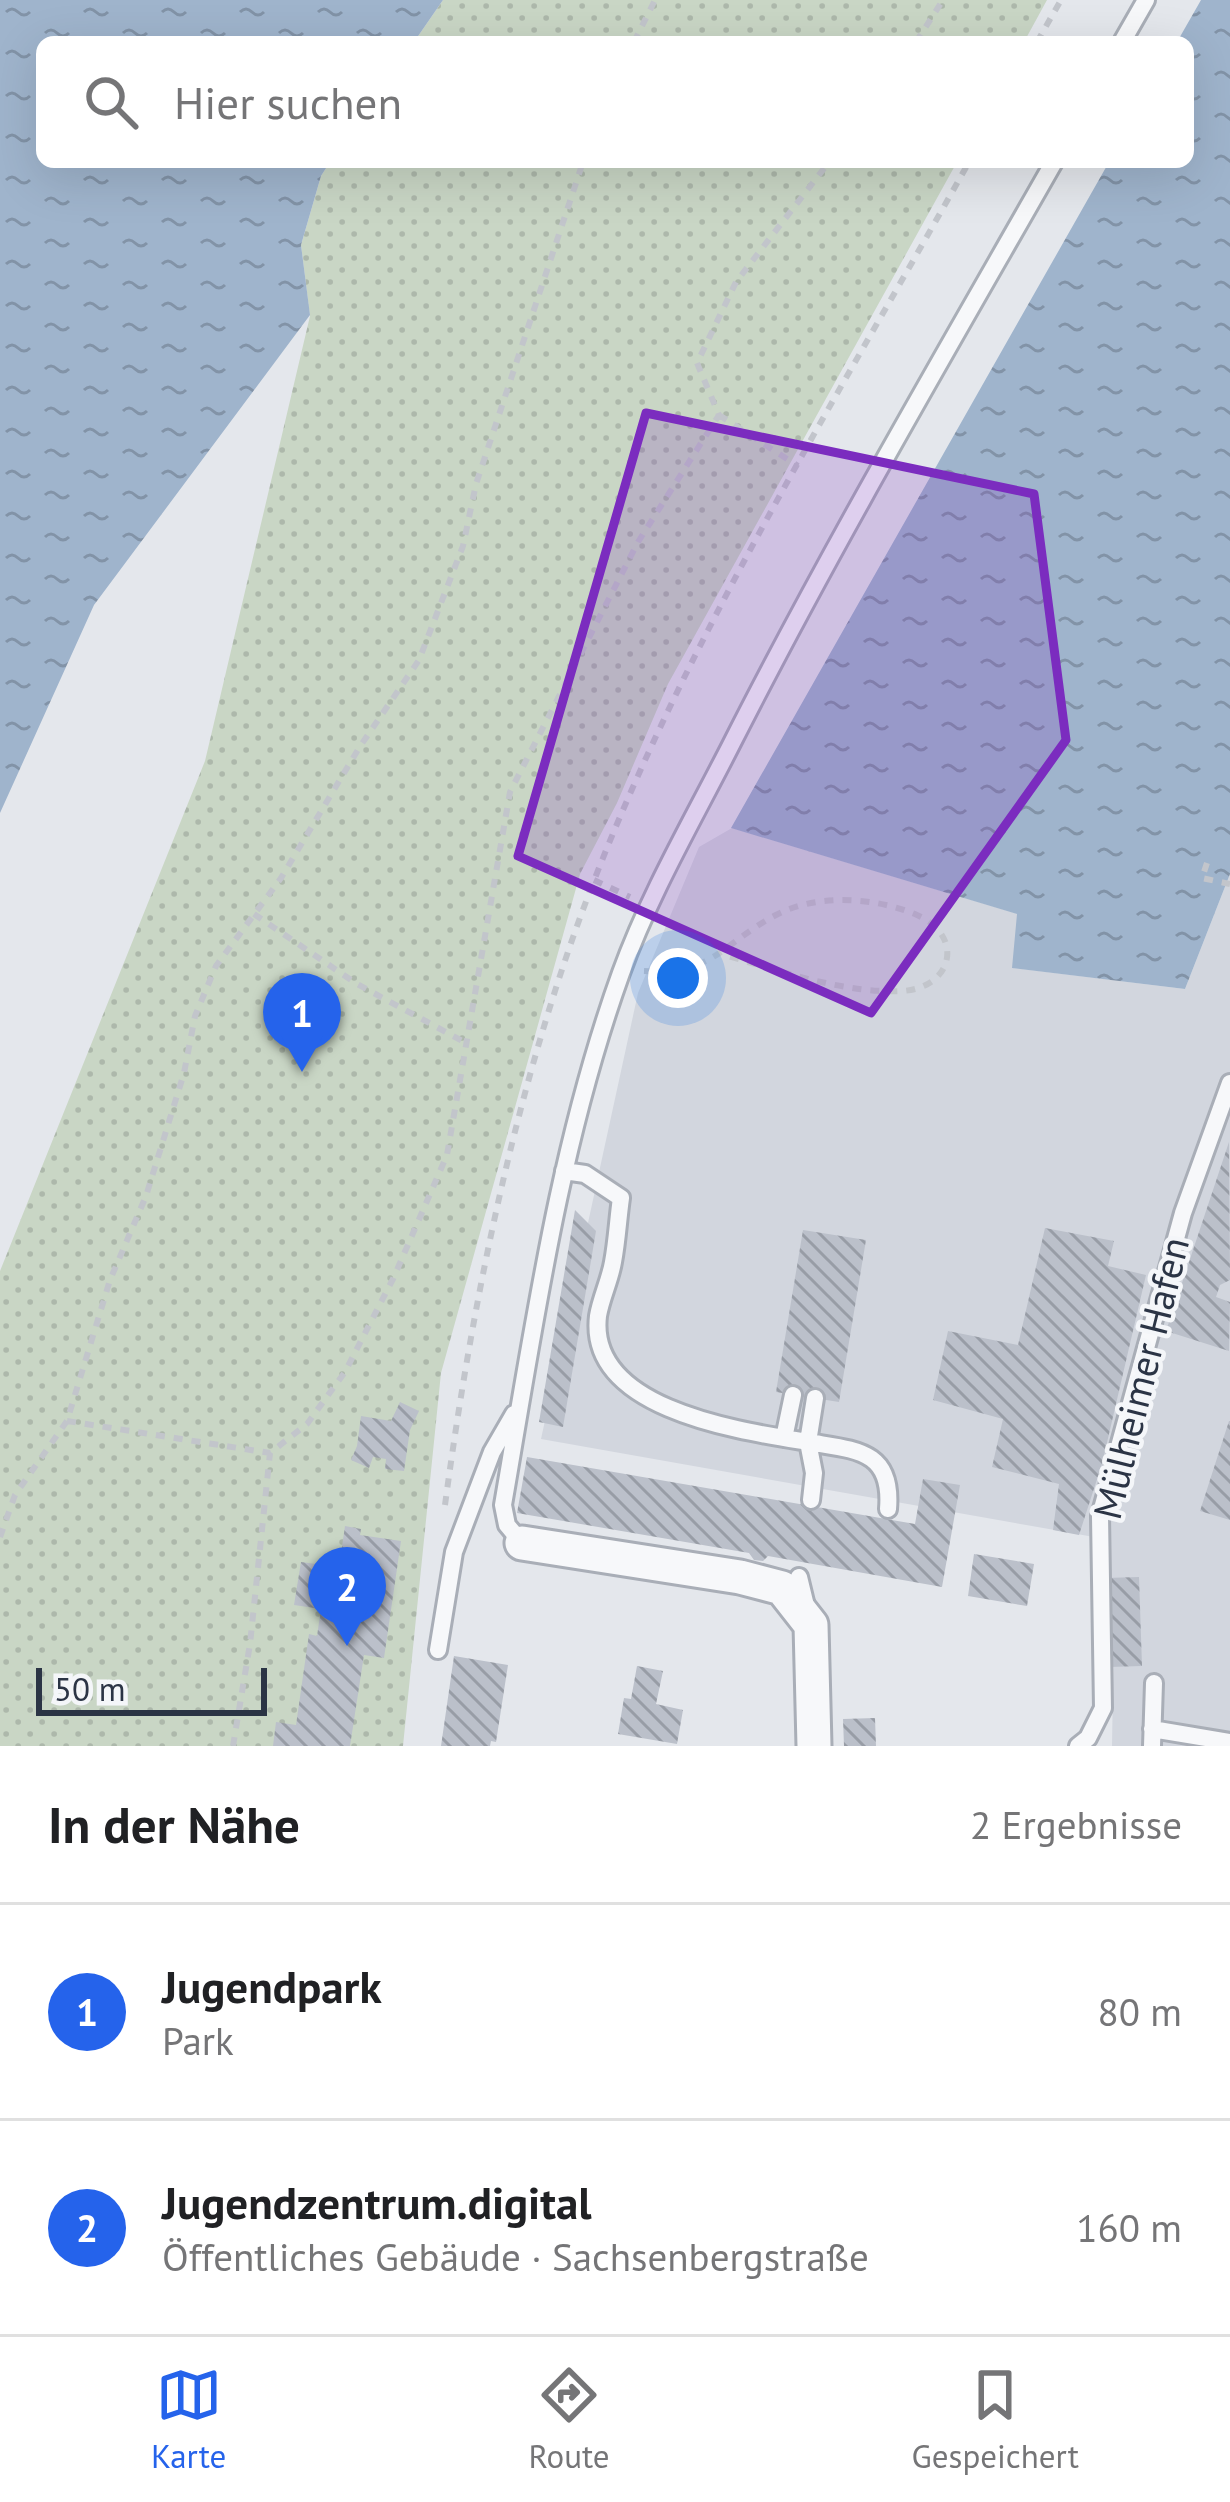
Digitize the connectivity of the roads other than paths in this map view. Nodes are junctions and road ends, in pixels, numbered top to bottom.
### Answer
1 (1146, 0) edge
2 (1125, 36) edge
3 (1051, 168) edge
4 (1230, 1083) edge
5 (564, 1171) junction
6 (793, 1395) dead end
7 (815, 1398) dead end
8 (521, 1403) junction
9 (784, 1438) junction
10 (808, 1442) junction
11 (811, 1500) dead end
12 (888, 1508) dead end
13 (522, 1543) joint
14 (799, 1577) dead end
15 (811, 1625) junction
16 (437, 1650) dead end
17 (1154, 1683) dead end
18 (1152, 1737) edge
19 (1230, 1742) edge
20 (814, 1746) edge
21 (1078, 1746) edge

1 - 2 lane
3 - 5 lane
4 - 21 lane, Mülheimer Hafen
5 - 8 lane
5 - 9 lane
6 - 9 lane
7 - 10 lane
8 - 13 lane
8 - 16 lane
9 - 10 lane
10 - 11 lane
10 - 12 lane
13 - 15 street
14 - 15 lane
15 - 20 street
17 - 18 lane
18 - 19 lane

